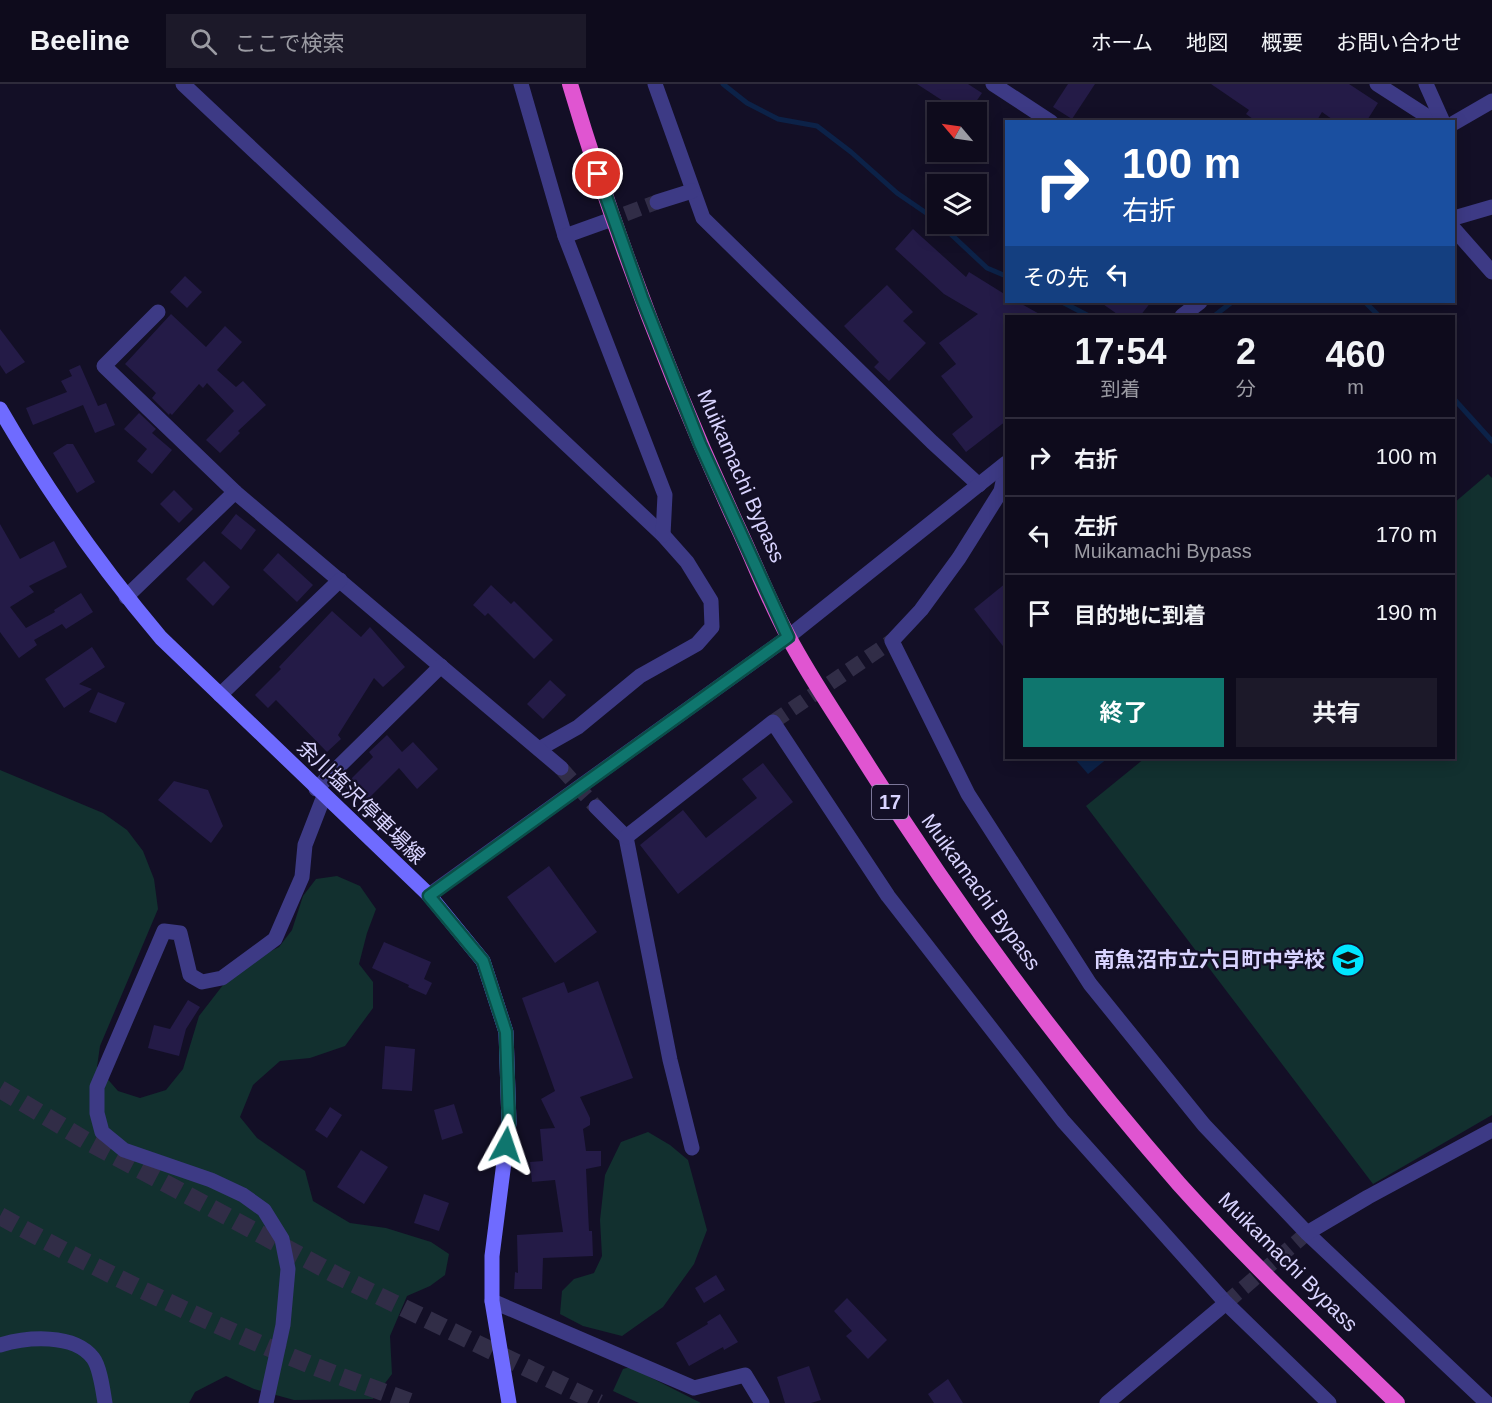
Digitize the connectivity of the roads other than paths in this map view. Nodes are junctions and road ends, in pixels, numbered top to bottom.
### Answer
1 (183, 84) edge
2 (521, 84) edge
3 (570, 84) edge
4 (655, 84) edge
5 (993, 84) edge
6 (1377, 84) edge
7 (1426, 84) edge
8 (1492, 100) edge
9 (1048, 120) edge
10 (1433, 120) edge
11 (1442, 120) edge
12 (1455, 122) edge
13 (692, 191) junction
14 (657, 202) tunnel mouth
15 (1492, 207) edge
16 (1455, 218) edge
17 (604, 222) tunnel mouth
18 (1455, 230) edge
19 (565, 236) junction
20 (1492, 272) edge
21 (1199, 303) edge
22 (158, 312) dead end
23 (1183, 315) edge
24 (0, 409) edge
25 (1005, 463) edge
26 (1005, 472) edge
27 (979, 485) junction
28 (235, 492) junction
29 (663, 535) junction
30 (340, 580) junction
31 (126, 597) junction
32 (788, 637) junction
33 (441, 666) junction
34 (220, 695) junction
35 (539, 749) junction
36 (561, 768) tunnel mouth
37 (320, 793) junction
38 (596, 807) tunnel mouth
39 (626, 837) junction
40 (429, 896) junction
41 (1492, 1130) edge
42 (692, 1148) dead end
43 (1307, 1233) junction
44 (492, 1301) junction
45 (1226, 1303) junction
46 (0, 1345) edge
47 (105, 1403) edge
48 (266, 1403) edge
49 (509, 1403) edge
50 (762, 1403) edge
51 (1107, 1403) edge
52 (1329, 1403) edge
53 (1397, 1403) edge
54 (1487, 1403) edge

1 - 29 street
2 - 19 street
3 - 32 highway, Muikamachi Bypass / 17
4 - 13 street
5 - 9 street
6 - 10 street
7 - 11 street
8 - 12 street
13 - 14 street
13 - 27 street
15 - 16 street
17 - 19 street
18 - 20 street
19 - 29 street
21 - 23 street
22 - 28 street
24 - 31 main road, 余川塩沢停車場線
25 - 27 street
26 - 43 street
27 - 32 street
28 - 30 street
28 - 31 street
29 - 35 street
30 - 33 street
30 - 34 street
31 - 34 main road, 余川塩沢停車場線
32 - 40 street
32 - 53 highway, Muikamachi Bypass / 17
33 - 35 street
33 - 37 street
34 - 37 main road, 余川塩沢停車場線
35 - 36 street
37 - 40 main road, 余川塩沢停車場線
37 - 48 street
38 - 39 street
39 - 42 street
39 - 45 street
40 - 44 main road, 余川塩沢停車場線
41 - 43 street
43 - 54 street
44 - 49 main road, 余川塩沢停車場線
44 - 50 street
45 - 51 street
45 - 52 street
46 - 47 street

